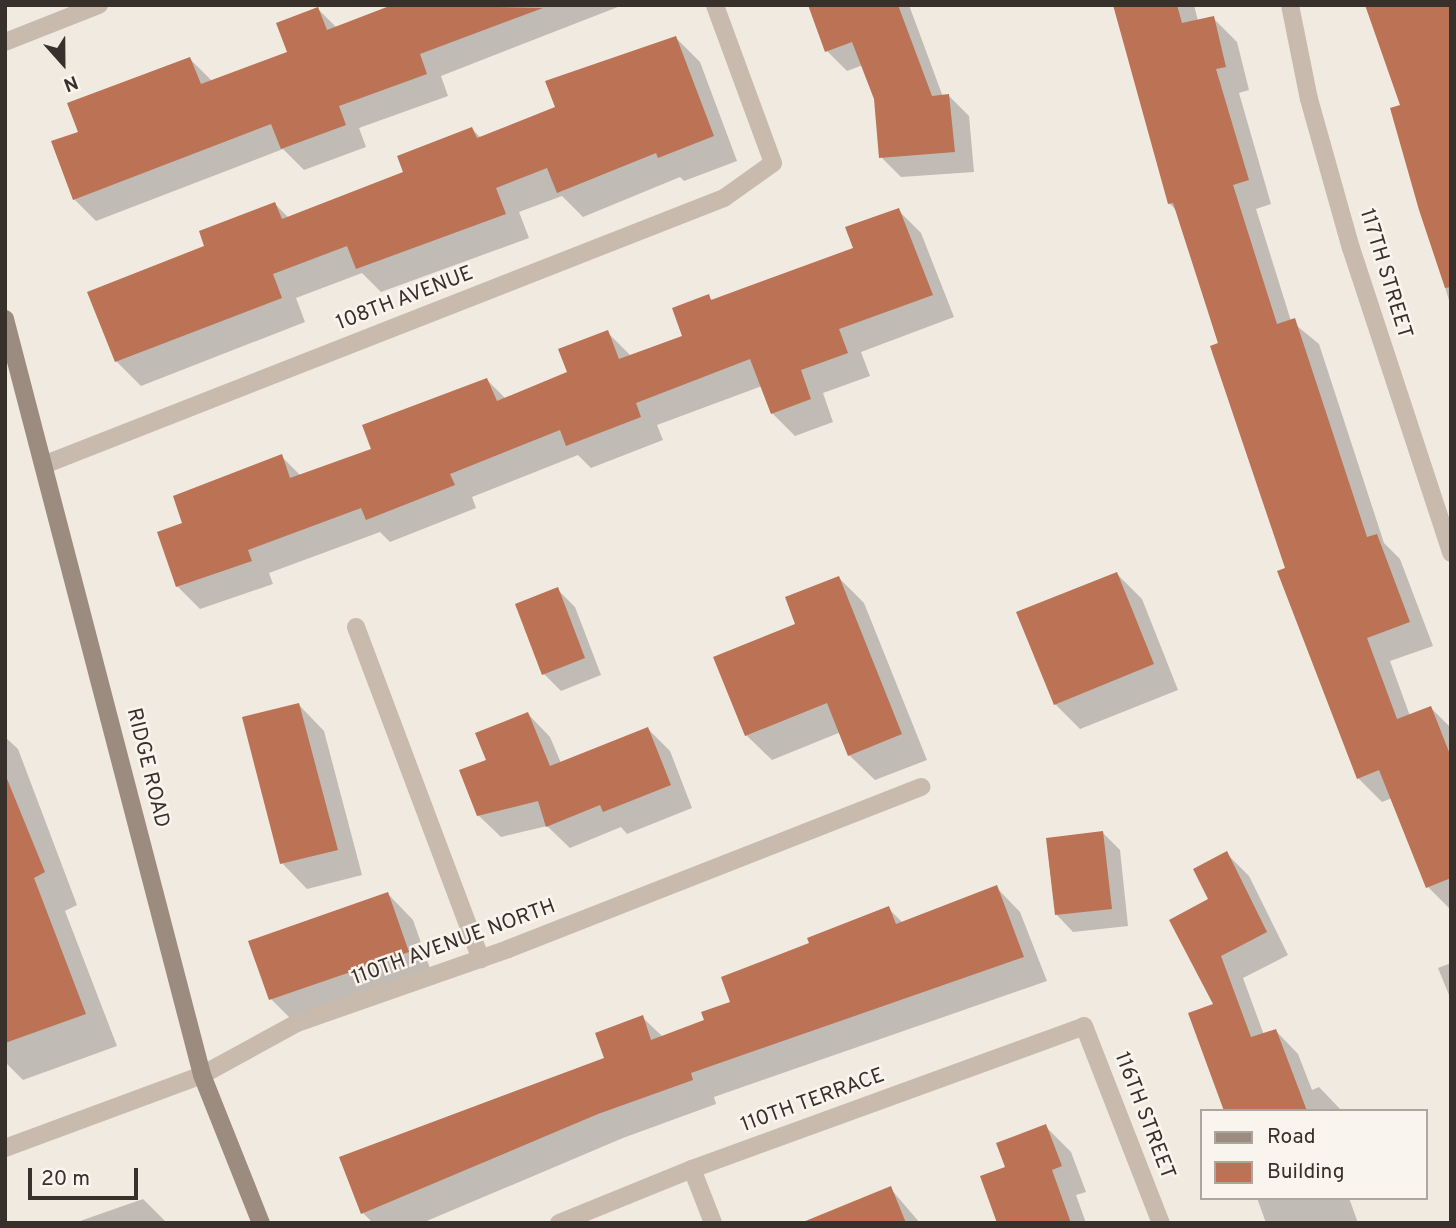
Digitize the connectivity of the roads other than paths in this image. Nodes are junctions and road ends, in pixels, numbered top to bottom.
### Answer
1 (99, 5) edge
2 (715, 5) edge
3 (1290, 5) edge
4 (5, 42) edge
5 (5, 319) edge
6 (46, 464) junction
7 (1451, 553) edge
8 (356, 627) dead end
9 (921, 787) dead end
10 (481, 959) junction
11 (1084, 1026) joint
12 (202, 1075) junction
13 (5, 1148) edge
14 (692, 1169) junction
15 (261, 1223) edge
16 (559, 1223) edge
17 (713, 1223) edge
18 (1161, 1223) edge

1 - 4 street
2 - 6 street, 108TH AVENUE
3 - 7 street, 117TH STREET
5 - 6 street, RIDGE ROAD
6 - 12 street, RIDGE ROAD
8 - 10 street
9 - 10 street, 110TH AVENUE NORTH
10 - 12 street, 110TH AVENUE NORTH
11 - 14 street, 110TH TERRACE
11 - 18 street, 116TH STREET
12 - 13 street, 110TH AVENUE NORTH
12 - 15 street, RIDGE ROAD
14 - 16 street, 110TH TERRACE
14 - 17 street

